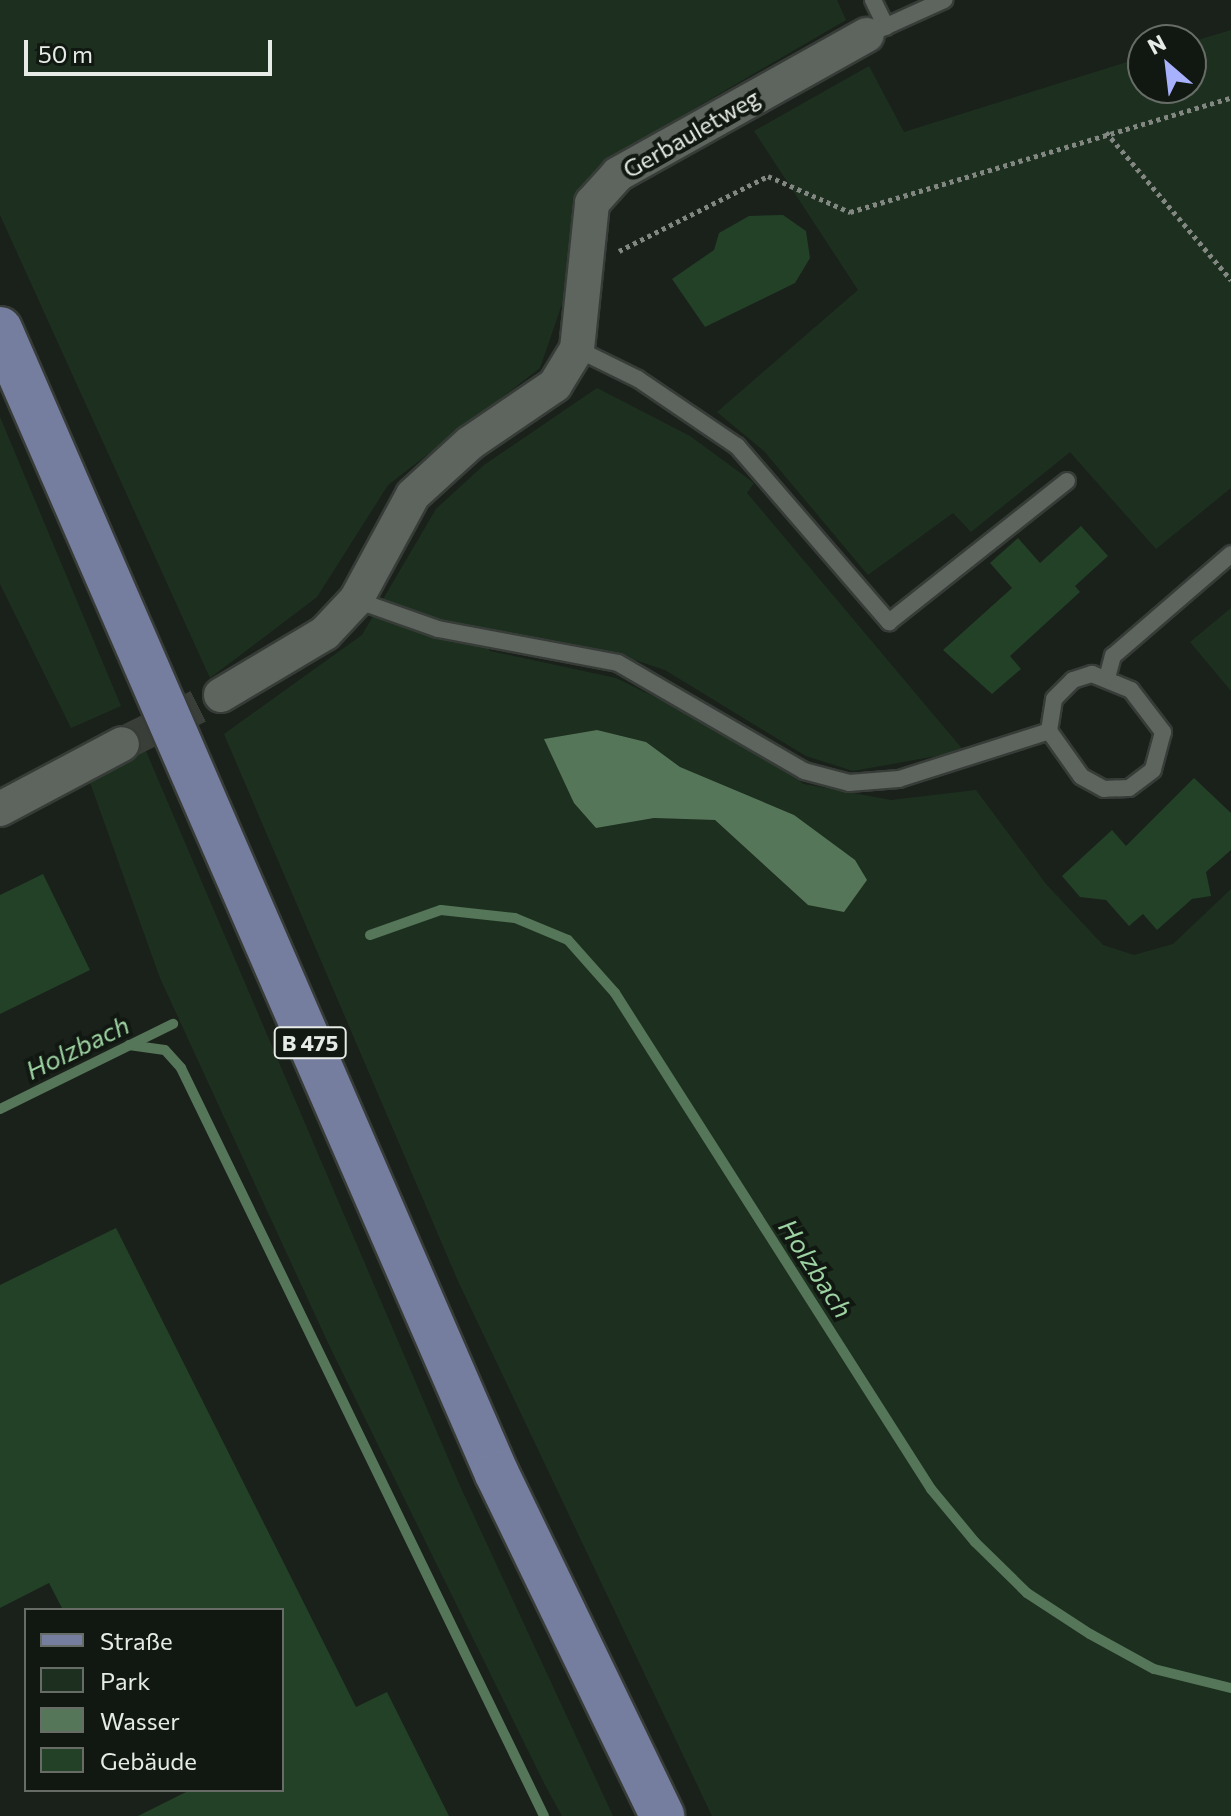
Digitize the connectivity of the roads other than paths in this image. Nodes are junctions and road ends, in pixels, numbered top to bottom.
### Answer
1 (873, 0) edge
2 (944, 0) edge
3 (877, 31) junction
4 (0, 329) edge
5 (577, 349) junction
6 (1067, 481) dead end
7 (1231, 554) edge
8 (356, 600) junction
9 (1107, 678) junction
10 (221, 695) tunnel mouth
11 (1049, 731) junction
12 (122, 744) tunnel mouth
13 (0, 809) edge
14 (662, 1816) edge

1 - 3 lane
2 - 3 lane
3 - 5 street, Gerbauletweg
4 - 14 main road, B 475
5 - 6 lane
5 - 8 street, Gerbauletweg
7 - 9 lane
8 - 10 street, Gerbauletweg
8 - 11 lane
9 - 11 lane
9 - 11 lane
12 - 13 street

